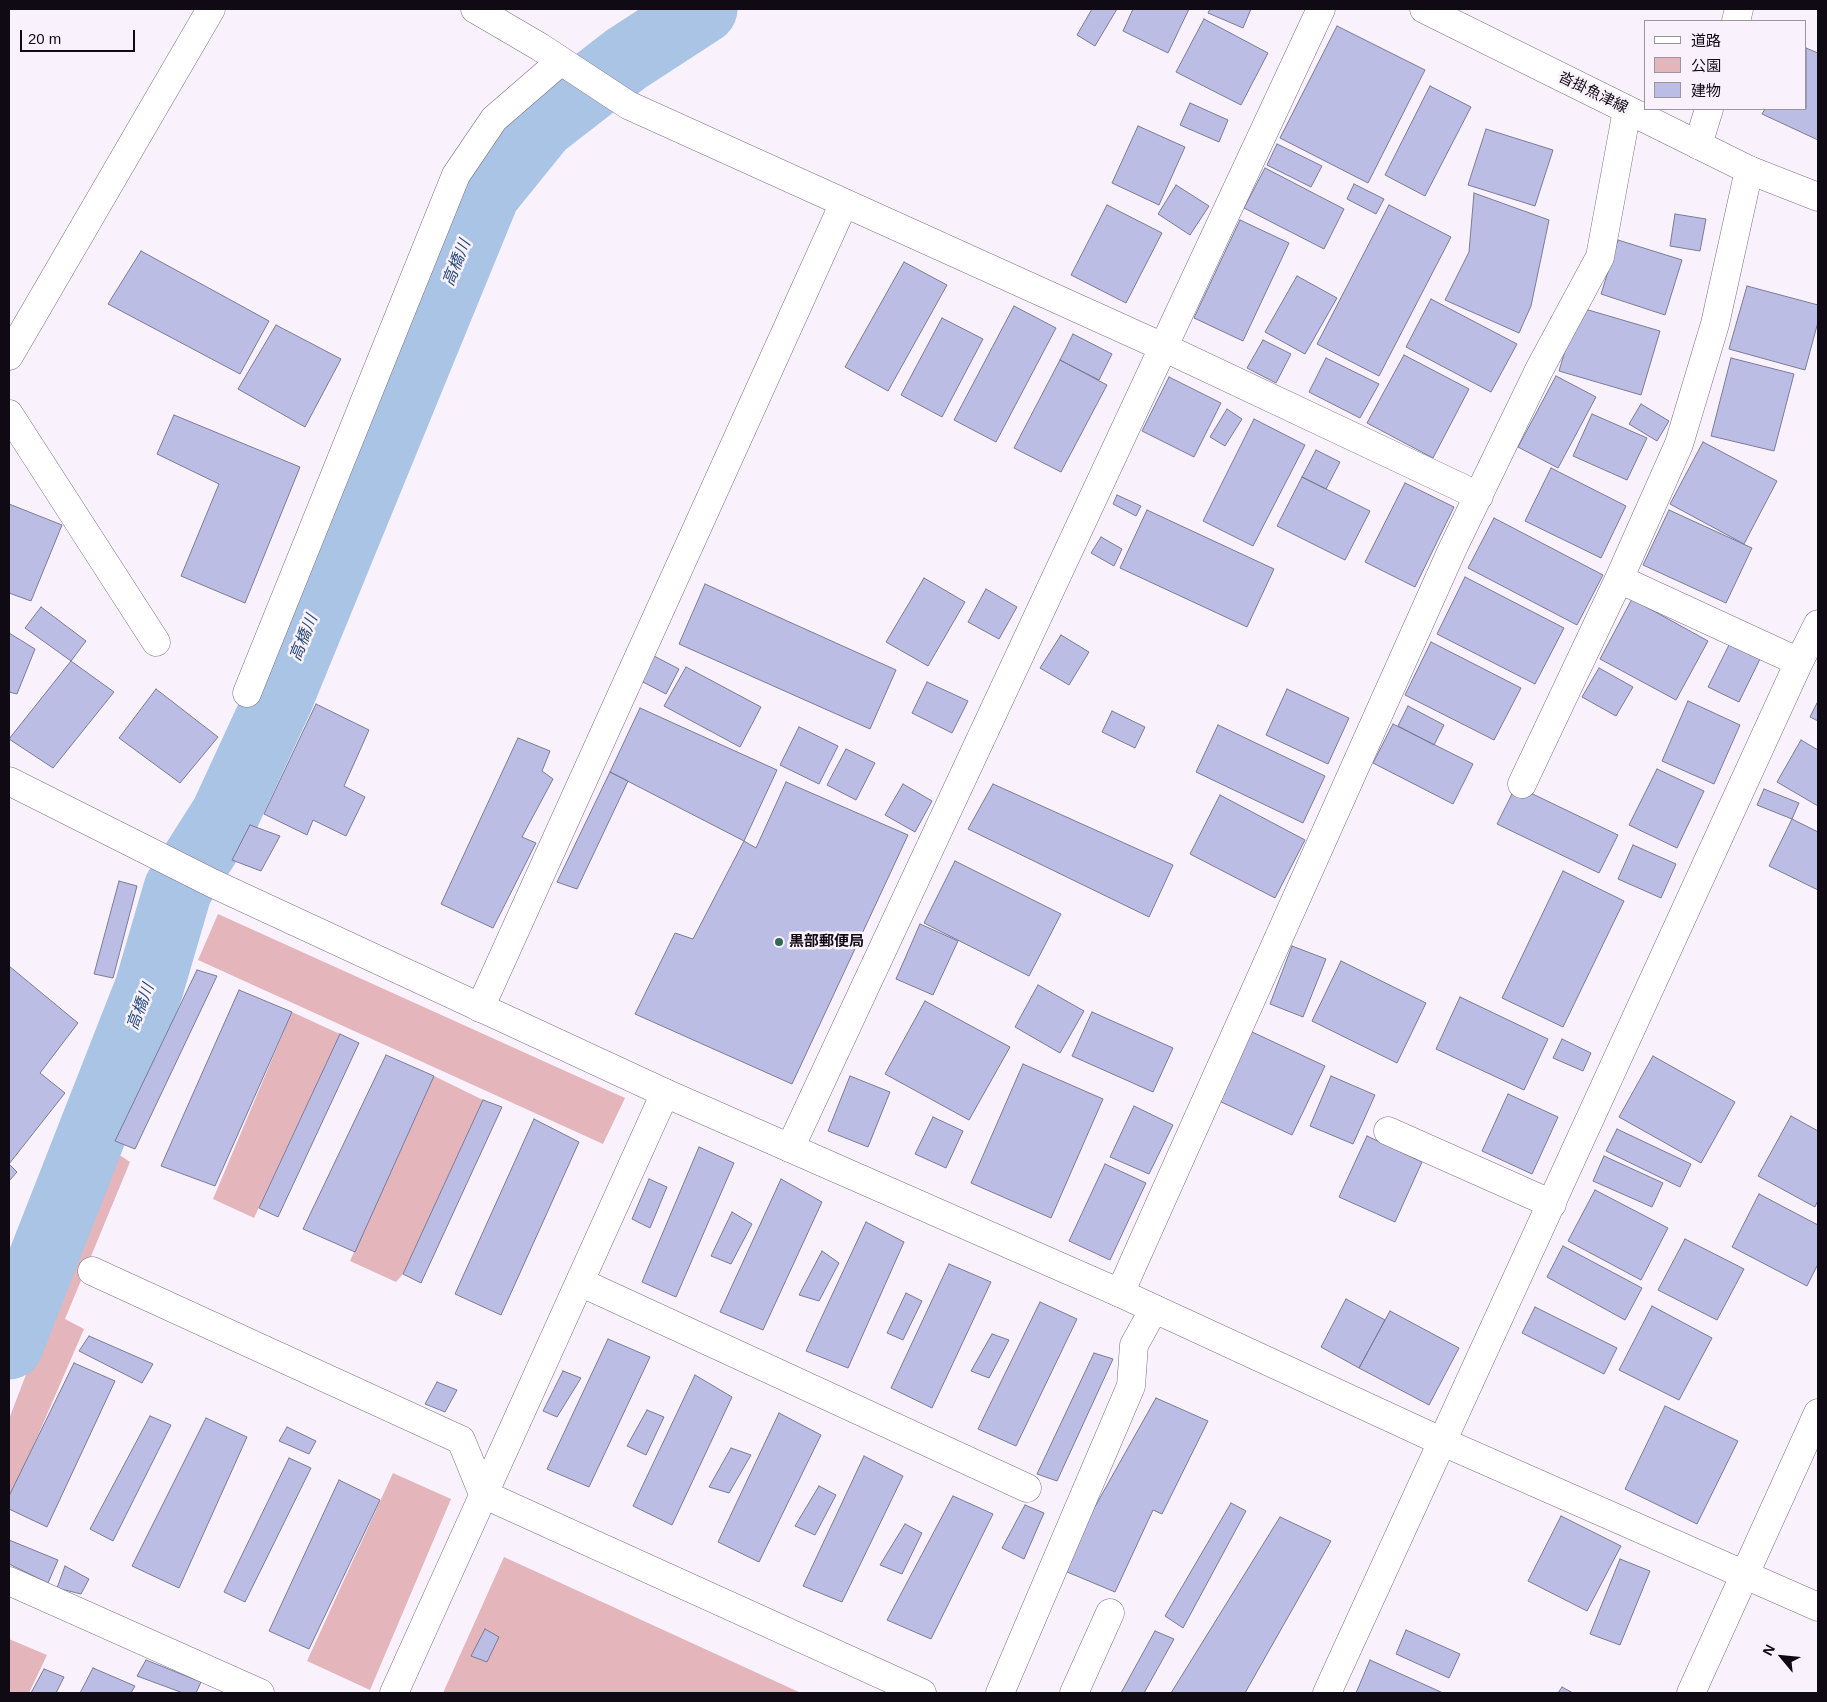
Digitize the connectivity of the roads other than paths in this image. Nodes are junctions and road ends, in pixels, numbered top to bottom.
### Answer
1 (211, 9) edge
2 (475, 9) edge
3 (1321, 9) edge
4 (1424, 9) edge
5 (561, 61) junction
6 (1627, 110) junction
7 (1709, 110) edge
8 (1698, 145) junction
9 (1749, 170) junction
10 (1818, 197) edge
11 (844, 203) junction
12 (1163, 347) junction
13 (9, 356) edge
14 (9, 414) edge
15 (1479, 496) junction
16 (1619, 579) junction
17 (1816, 633) edge
18 (156, 642) dead end
19 (1799, 662) junction
20 (247, 693) dead end
21 (9, 781) edge
22 (1522, 784) dead end
23 (480, 1008) junction
24 (665, 1093) junction
25 (1388, 1131) dead end
26 (790, 1148) junction
27 (1552, 1204) junction
28 (92, 1271) dead end
29 (580, 1282) junction
30 (1120, 1293) junction
31 (1154, 1309) junction
32 (1818, 1413) edge
33 (1443, 1442) junction
34 (1027, 1488) dead end
35 (483, 1494) junction
36 (1745, 1576) junction
37 (9, 1580) edge
38 (1818, 1607) edge
39 (1110, 1613) dead end
40 (890, 1687) edge
41 (260, 1693) edge
42 (394, 1693) edge
43 (922, 1693) edge
44 (1000, 1693) edge
45 (1074, 1693) edge
46 (1328, 1693) edge
47 (1691, 1693) edge

1 - 13 street
2 - 5 street
3 - 12 street
4 - 6 street, 沓掛魚津線
5 - 11 street
5 - 20 street
6 - 8 street, 沓掛魚津線
6 - 15 street
7 - 8 street
8 - 9 street, 沓掛魚津線
9 - 10 street, 沓掛魚津線
9 - 16 street
11 - 12 street
11 - 23 street
12 - 15 street
12 - 26 street
14 - 18 street
15 - 30 street
16 - 19 street
16 - 22 street
17 - 19 street
19 - 27 street
21 - 23 street
23 - 24 street
24 - 26 street
24 - 29 street
25 - 27 street
26 - 30 street
27 - 33 street
28 - 35 street
29 - 34 street
29 - 35 street
30 - 31 street
31 - 33 street
31 - 44 street
32 - 36 street
33 - 36 street
33 - 46 street
35 - 40 street
35 - 42 street
36 - 38 street
36 - 47 street
37 - 41 street
39 - 45 street
40 - 43 street

